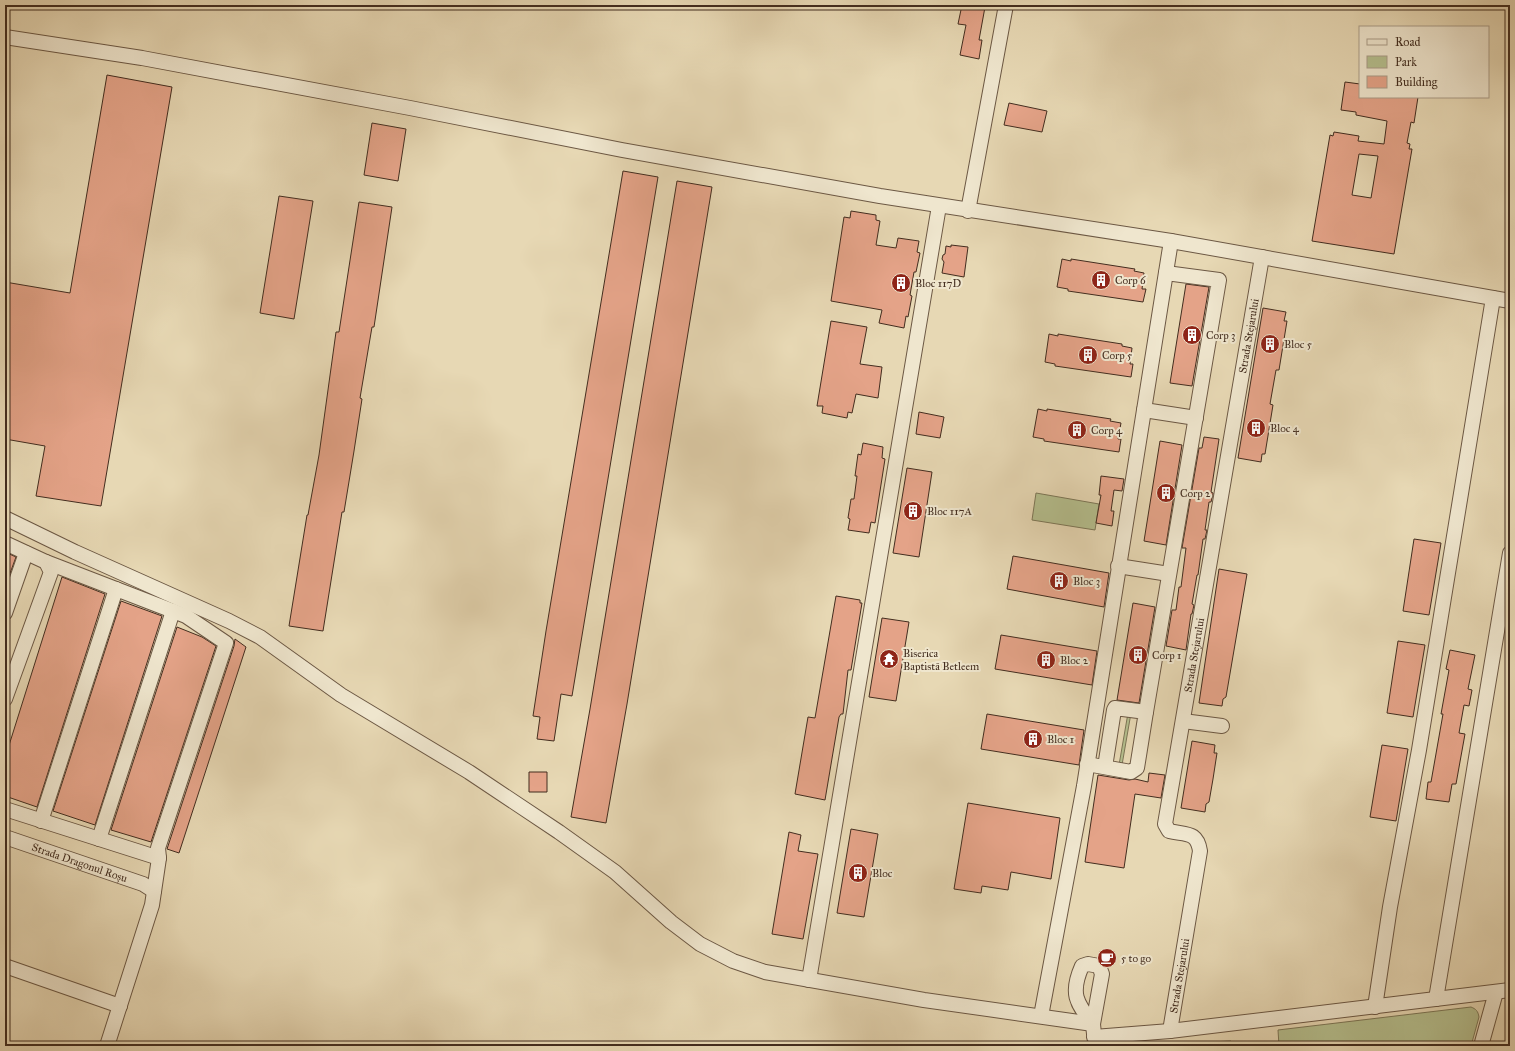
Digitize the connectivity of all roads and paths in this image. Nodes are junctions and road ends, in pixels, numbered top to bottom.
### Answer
1 (1006, 5) edge
2 (5, 37) edge
3 (939, 206) junction
4 (968, 211) junction
5 (1171, 242) junction
6 (1262, 257) junction
7 (1166, 273) junction
8 (1494, 298) junction
9 (1510, 301) edge
10 (1144, 410) junction
11 (1196, 418) junction
12 (5, 518) edge
13 (5, 543) edge
14 (26, 553) junction
15 (1510, 553) edge
16 (46, 562) junction
17 (1118, 566) junction
18 (1169, 574) junction
19 (116, 589) junction
20 (173, 612) junction
21 (5, 613) edge
22 (5, 699) edge
23 (1146, 712) junction
24 (1183, 721) junction
25 (1222, 726) dead end
26 (1087, 764) junction
27 (1105, 767) junction
28 (5, 809) edge
29 (41, 821) junction
30 (5, 837) edge
31 (99, 839) junction
32 (159, 858) junction
33 (154, 891) junction
34 (5, 966) edge
35 (809, 980) junction
36 (1503, 991) edge
37 (1436, 999) junction
38 (120, 1006) junction
39 (1375, 1007) junction
40 (1041, 1016) junction
41 (1170, 1031) junction
42 (1093, 1036) edge
43 (107, 1046) edge
44 (1481, 1046) edge

1 - 4 street
2 - 3 street
3 - 4 street
3 - 35 street
4 - 5 street
5 - 6 street
5 - 7 street
6 - 8 street
6 - 24 street, Strada Stejarului
7 - 10 street
7 - 11 street
8 - 9 street
8 - 39 street
10 - 11 street
10 - 17 street
11 - 18 street
12 - 35 street
13 - 14 street
14 - 16 street
14 - 21 street
15 - 37 street
16 - 19 street
16 - 22 street
17 - 18 street
17 - 26 street
18 - 23 street
19 - 20 street
19 - 29 street
20 - 31 street
20 - 32 street
23 - 27 street
23 - 27 street
24 - 25 street
24 - 41 street, Strada Stejarului
26 - 27 street
26 - 40 street
28 - 29 street
29 - 31 street
30 - 33 street, Strada Dragonul Roșu
31 - 32 street
32 - 33 street
33 - 38 street
34 - 38 street
35 - 40 street
36 - 37 street
36 - 44 street
37 - 39 street
38 - 43 street
39 - 41 street
40 - 42 street
41 - 42 street

